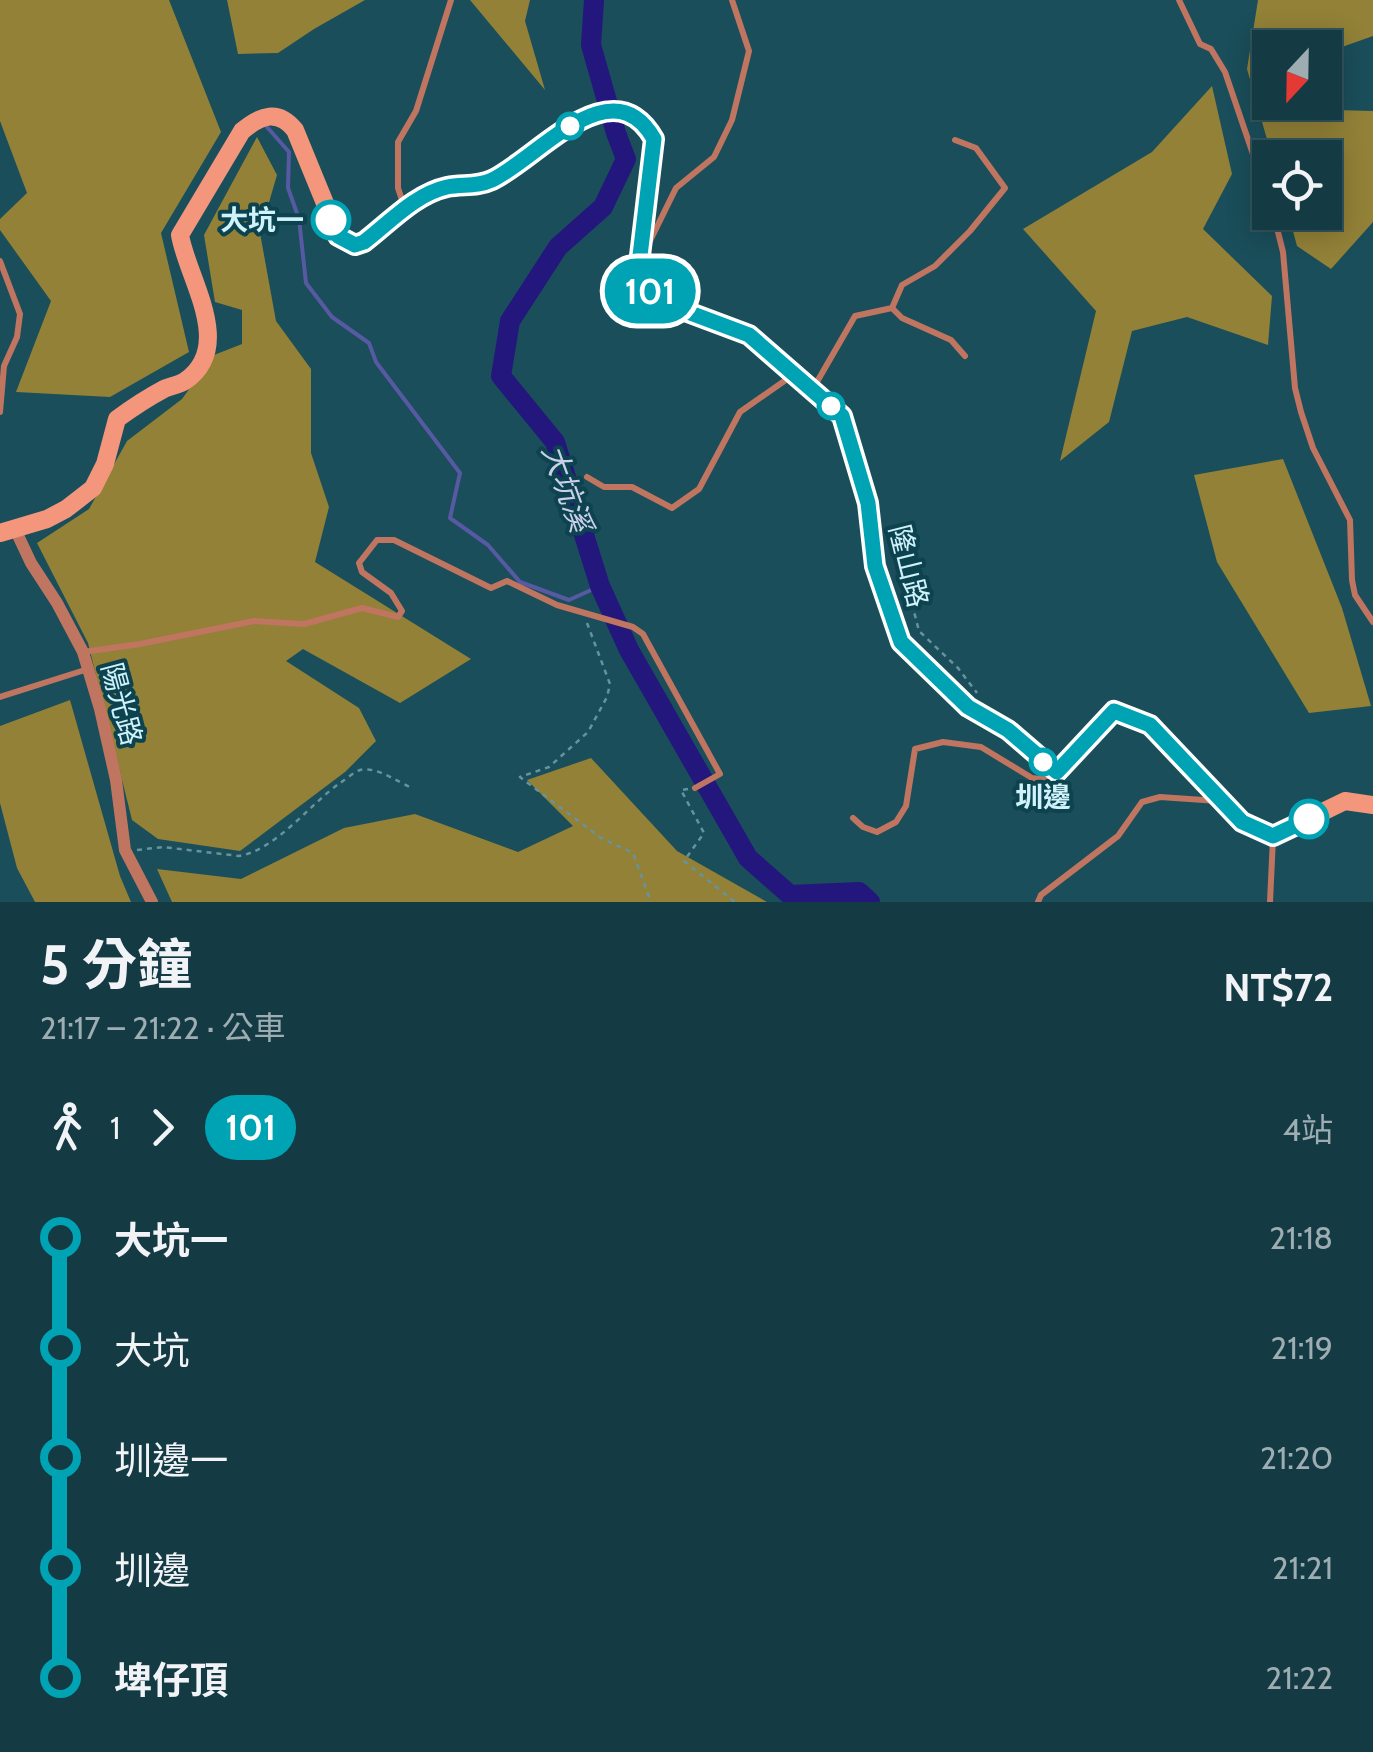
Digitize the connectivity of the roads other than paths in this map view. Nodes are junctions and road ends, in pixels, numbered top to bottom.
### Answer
1 (451, 0) edge
2 (732, 0) edge
3 (1179, 0) edge
4 (956, 140) dead end
5 (1252, 152) edge
6 (405, 209) junction
7 (1278, 230) edge
8 (0, 261) edge
9 (639, 264) junction
10 (892, 308) junction
11 (964, 356) dead end
12 (794, 374) junction
13 (812, 390) junction
14 (0, 412) edge
15 (587, 478) dead end
16 (8, 531) edge
17 (1373, 622) edge
18 (82, 652) junction
19 (88, 669) junction
20 (0, 697) edge
21 (1057, 772) junction
22 (695, 788) road end
23 (1220, 802) junction
24 (1373, 805) edge
25 (853, 818) dead end
26 (1273, 836) junction
27 (152, 902) edge
28 (1038, 902) edge
29 (1270, 902) edge

1 - 6 lane
2 - 9 lane
3 - 5 lane
4 - 10 lane
6 - 9 street
6 - 16 street
7 - 17 lane
8 - 14 lane
9 - 12 street, 隆山路
10 - 11 lane
10 - 13 lane
12 - 13 street, 隆山路
12 - 15 lane
13 - 21 street, 隆山路
16 - 18 street, 陽光路
18 - 19 street, 陽光路
18 - 22 lane
19 - 20 lane
19 - 27 street, 陽光路
21 - 23 street
21 - 25 lane
23 - 26 street
23 - 28 lane
24 - 26 street
26 - 29 lane

